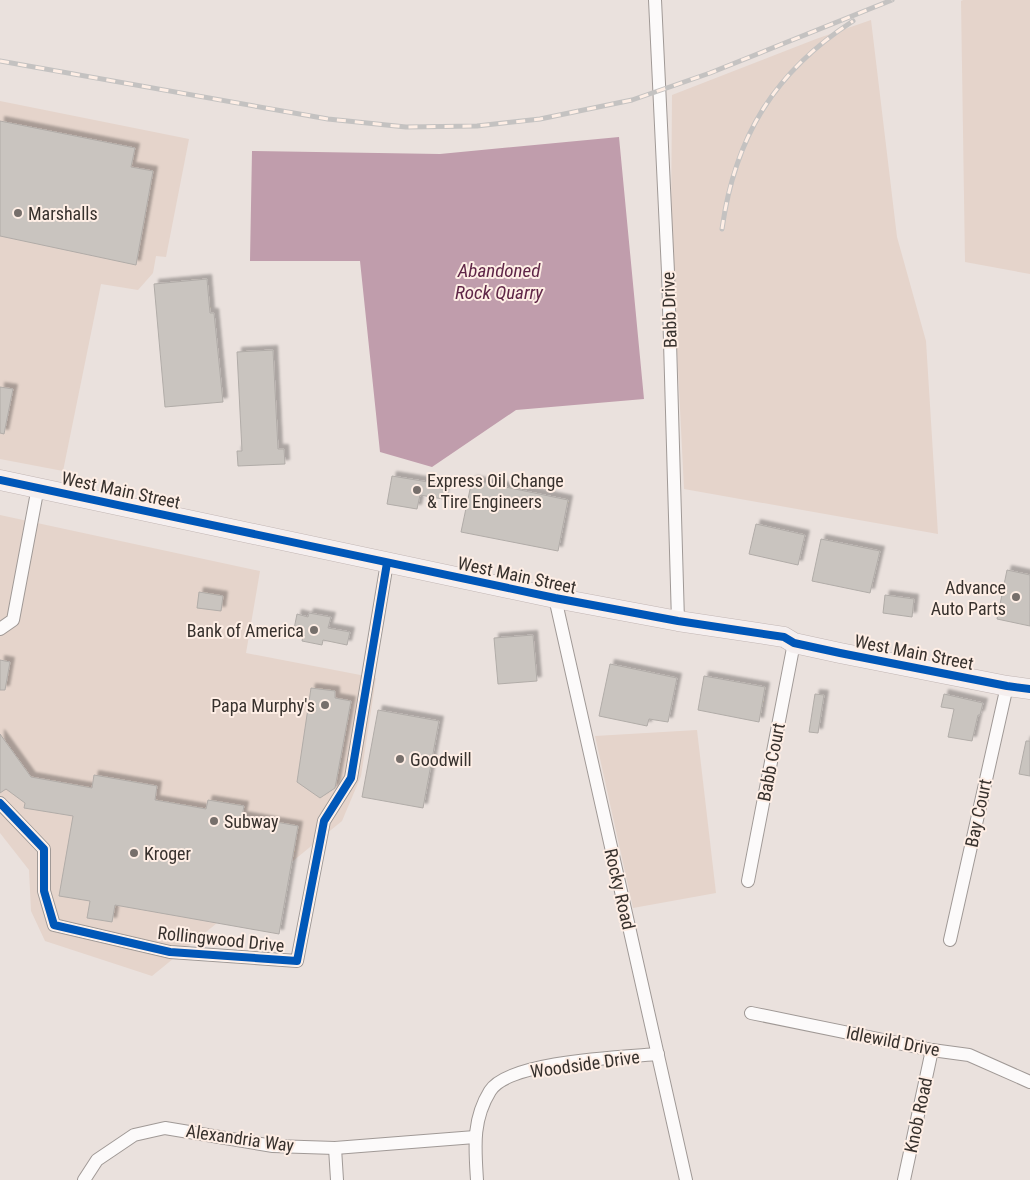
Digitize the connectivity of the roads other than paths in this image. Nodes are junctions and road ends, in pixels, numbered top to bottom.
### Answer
1 (654, 0) edge
2 (0, 480) edge
3 (38, 487) junction
4 (387, 563) junction
5 (555, 598) junction
6 (678, 621) junction
7 (0, 630) edge
8 (794, 642) junction
9 (1007, 686) junction
10 (1030, 689) edge
11 (0, 803) edge
12 (748, 881) dead end
13 (950, 940) dead end
14 (751, 1013) dead end
15 (932, 1050) junction
16 (658, 1054) junction
17 (1030, 1082) edge
18 (475, 1136) junction
19 (335, 1148) junction
20 (84, 1180) edge
21 (337, 1180) edge
22 (477, 1180) edge
23 (686, 1180) edge
24 (904, 1180) edge

1 - 6 street, Babb Drive
2 - 3 main road, West Main Street
3 - 4 main road, West Main Street
3 - 7 street
4 - 5 main road, West Main Street
4 - 11 street, Rollingwood Drive
5 - 6 main road, West Main Street
5 - 16 street, Rocky Road
6 - 8 main road, West Main Street
8 - 9 main road, West Main Street
8 - 12 street, Babb Court
9 - 10 main road, West Main Street
9 - 13 street, Bay Court
14 - 15 street, Idlewild Drive
15 - 17 street, Idlewild Drive
15 - 24 street, Knob Road
16 - 18 street, Woodside Drive
16 - 23 street, Rocky Road
18 - 19 street, Alexandria Way
18 - 22 street, Woodside Drive
19 - 20 street, Alexandria Way
19 - 21 street

